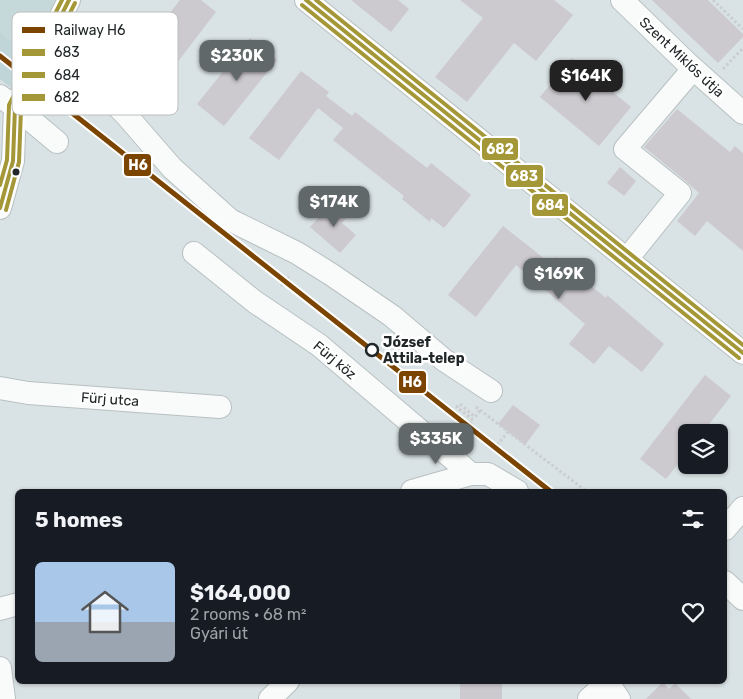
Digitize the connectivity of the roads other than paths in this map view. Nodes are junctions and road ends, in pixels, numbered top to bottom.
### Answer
1 (69, 0) edge
2 (306, 0) edge
3 (622, 0) edge
4 (62, 12) edge
5 (693, 69) junction
6 (8, 101) edge
7 (743, 113) edge
8 (25, 115) edge
9 (126, 115) edge
10 (57, 142) dead end
11 (0, 208) edge
12 (194, 253) dead end
13 (627, 259) junction
14 (743, 353) edge
15 (0, 388) edge
16 (491, 391) dead end
17 (220, 407) dead end
18 (471, 474) junction
19 (419, 489) edge
20 (514, 489) edge
21 (743, 508) edge
22 (727, 527) edge
23 (727, 584) edge
24 (743, 599) edge
25 (15, 605) edge
26 (0, 610) edge
27 (0, 668) edge
28 (285, 684) edge
29 (612, 688) edge
30 (4, 699) edge
31 (270, 699) edge
32 (589, 699) edge

1 - 4 street
2 - 13 street
3 - 5 street, Szent Miklós útja
5 - 7 street, Szent Miklós útja
5 - 13 street
6 - 11 street
8 - 10 street
9 - 16 street
12 - 18 street, Fürj köz
13 - 14 street
15 - 17 street, Fürj utca
18 - 19 street
18 - 20 street
21 - 22 street
23 - 24 street
25 - 26 street
27 - 30 street
28 - 31 street
29 - 32 street

